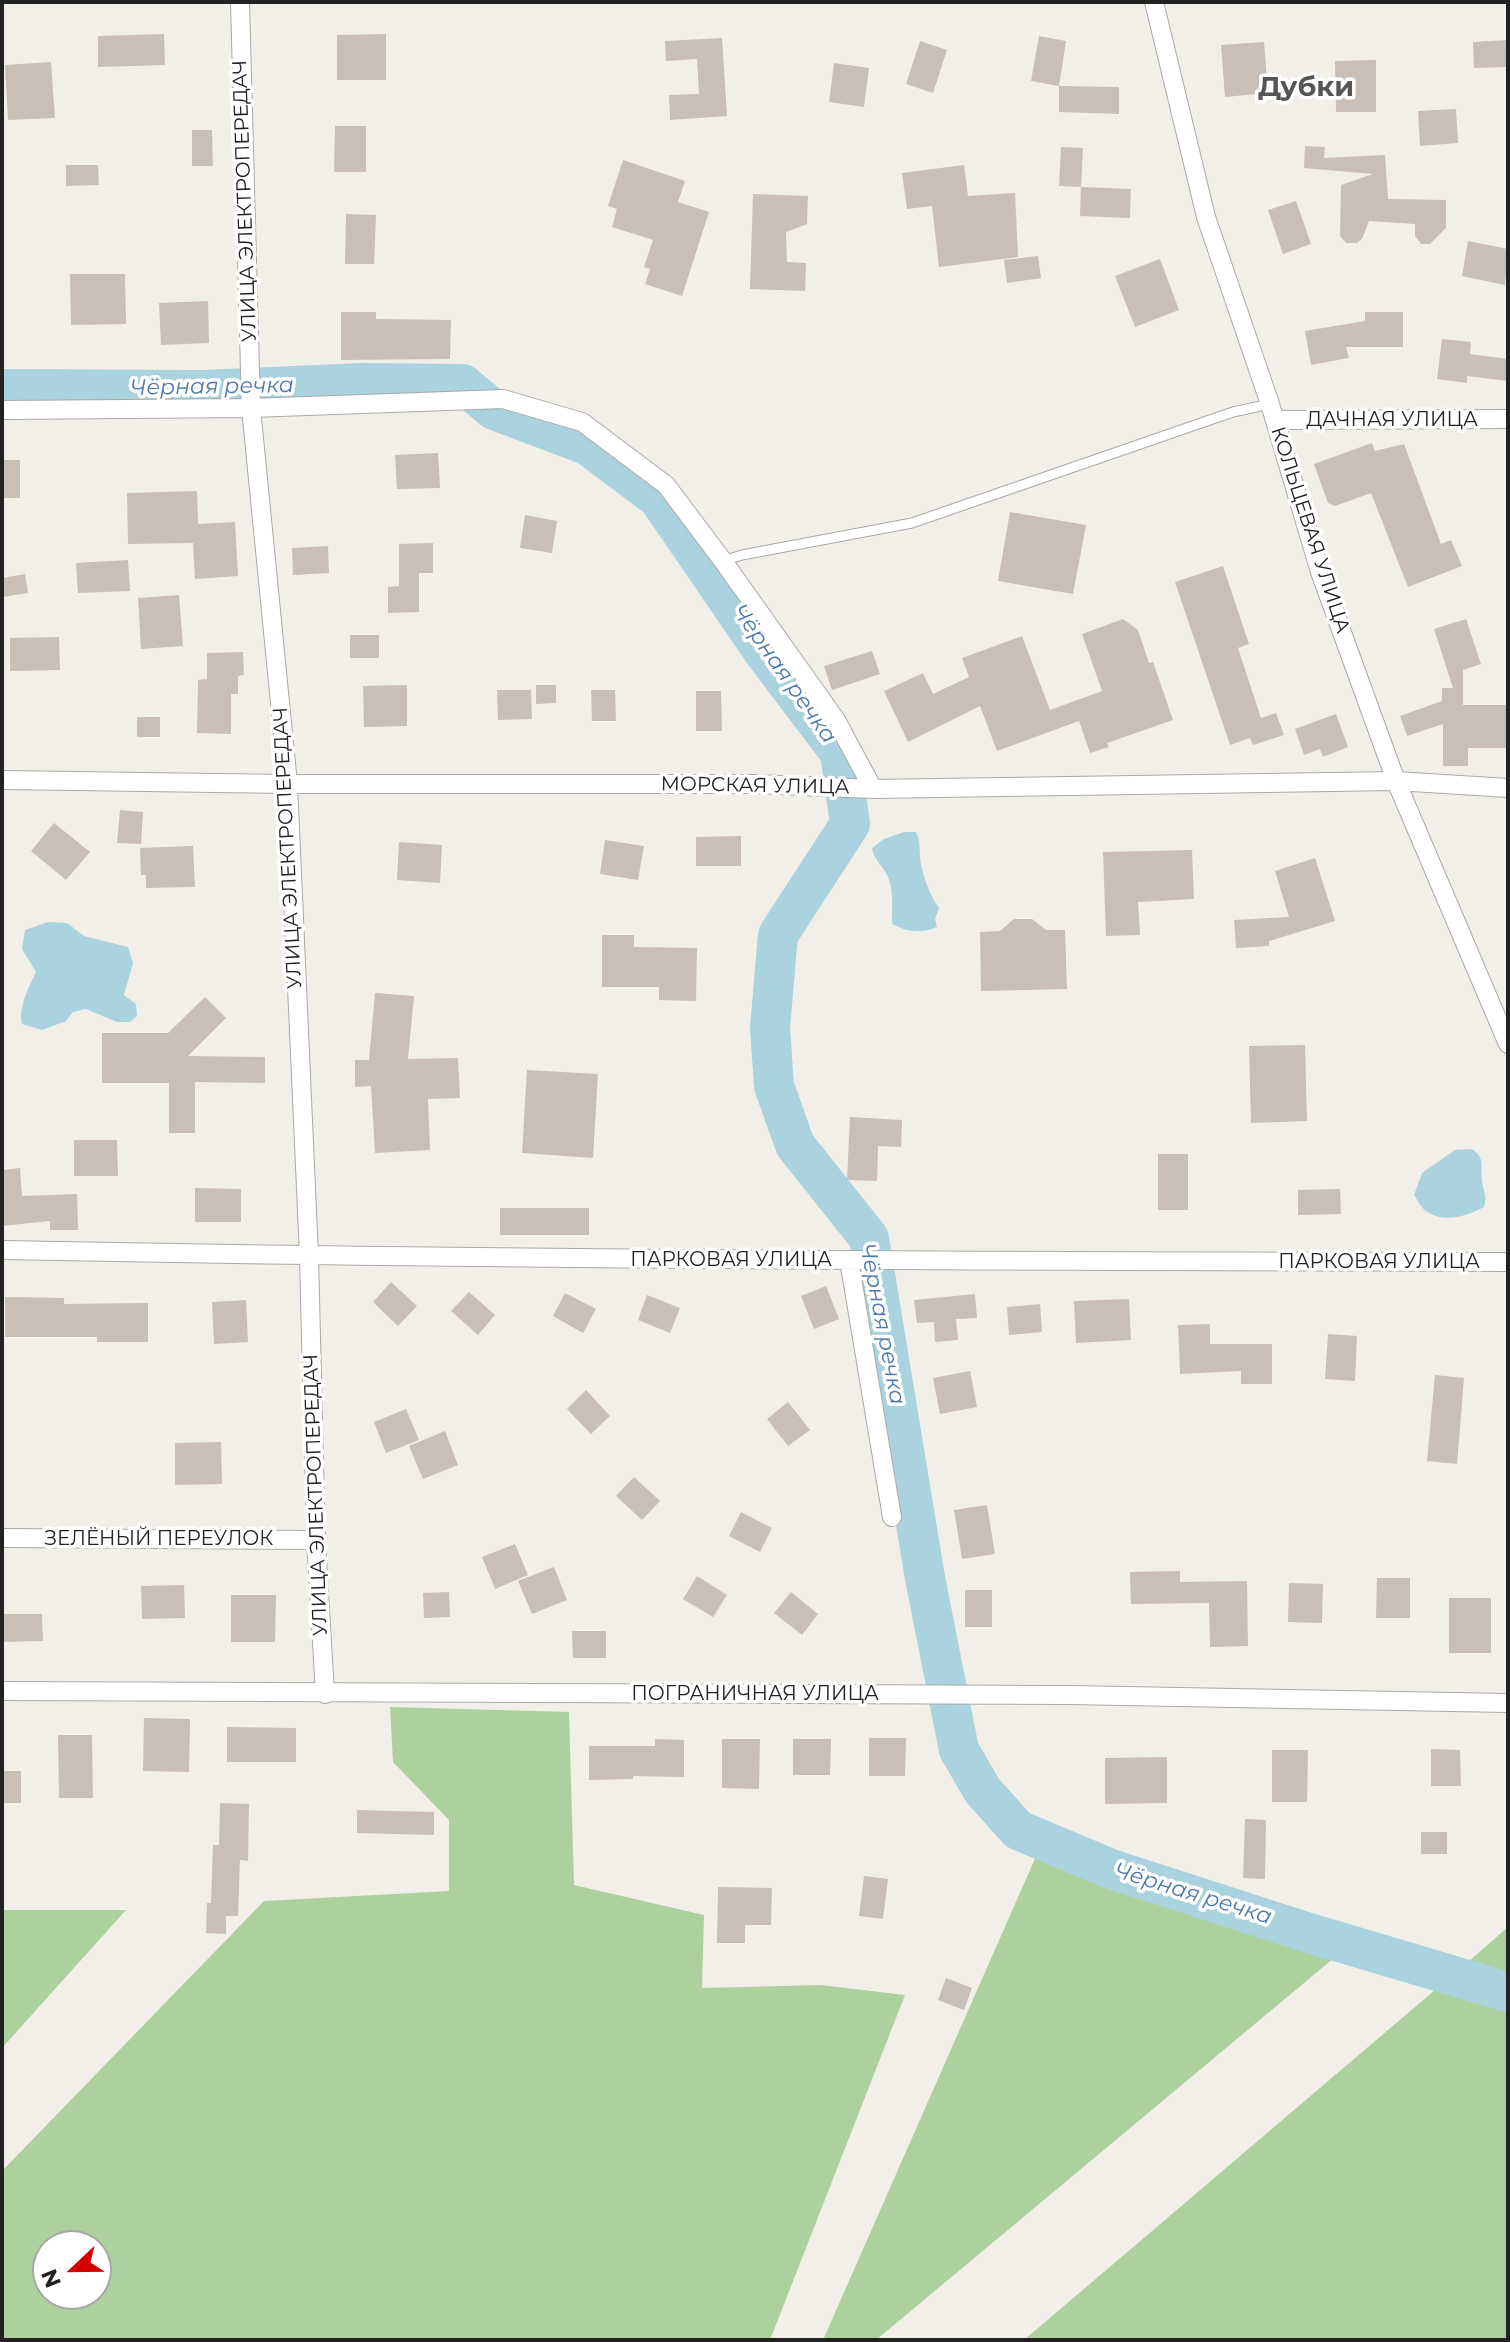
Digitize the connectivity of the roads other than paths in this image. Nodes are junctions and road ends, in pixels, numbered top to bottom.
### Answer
1 (240, 2) edge
2 (1154, 2) edge
3 (251, 408) junction
4 (2, 410) edge
5 (1273, 412) junction
6 (1508, 419) edge
7 (723, 561) junction
8 (2, 780) edge
9 (1396, 781) junction
10 (288, 784) junction
11 (869, 788) junction
12 (1508, 788) edge
13 (1508, 1044) edge
14 (2, 1250) edge
15 (309, 1256) junction
16 (853, 1260) junction
17 (1508, 1262) edge
18 (892, 1517) dead end
19 (2, 1538) edge
20 (316, 1540) junction
21 (2, 1691) edge
22 (325, 1694) junction
23 (1508, 1703) edge

1 - 3 street, УЛИЦА ЭЛЕКТРОПЕРЕДАЧ
2 - 5 street, КОЛЬЦЕВАЯ УЛИЦА
3 - 4 street
3 - 7 street
3 - 10 street, УЛИЦА ЭЛЕКТРОПЕРЕДАЧ
5 - 6 street, ДАЧНАЯ УЛИЦА
5 - 7 lane
5 - 9 street, КОЛЬЦЕВАЯ УЛИЦА
7 - 11 street
8 - 10 street, МОРСКАЯ УЛИЦА
9 - 11 street, МОРСКАЯ УЛИЦА
9 - 12 street, МОРСКАЯ УЛИЦА
9 - 13 street, КОЛЬЦЕВАЯ УЛИЦА
10 - 11 street, МОРСКАЯ УЛИЦА
10 - 15 street, УЛИЦА ЭЛЕКТРОПЕРЕДАЧ
14 - 15 street, ПАРКОВАЯ УЛИЦА
15 - 16 street, ПАРКОВАЯ УЛИЦА
15 - 20 street, УЛИЦА ЭЛЕКТРОПЕРЕДАЧ
16 - 17 street, ПАРКОВАЯ УЛИЦА
16 - 18 street
19 - 20 street, ЗЕЛЁНЫЙ ПЕРЕУЛОК
20 - 22 street, УЛИЦА ЭЛЕКТРОПЕРЕДАЧ
21 - 22 street, ПОГРАНИЧНАЯ УЛИЦА
22 - 23 street, ПОГРАНИЧНАЯ УЛИЦА

